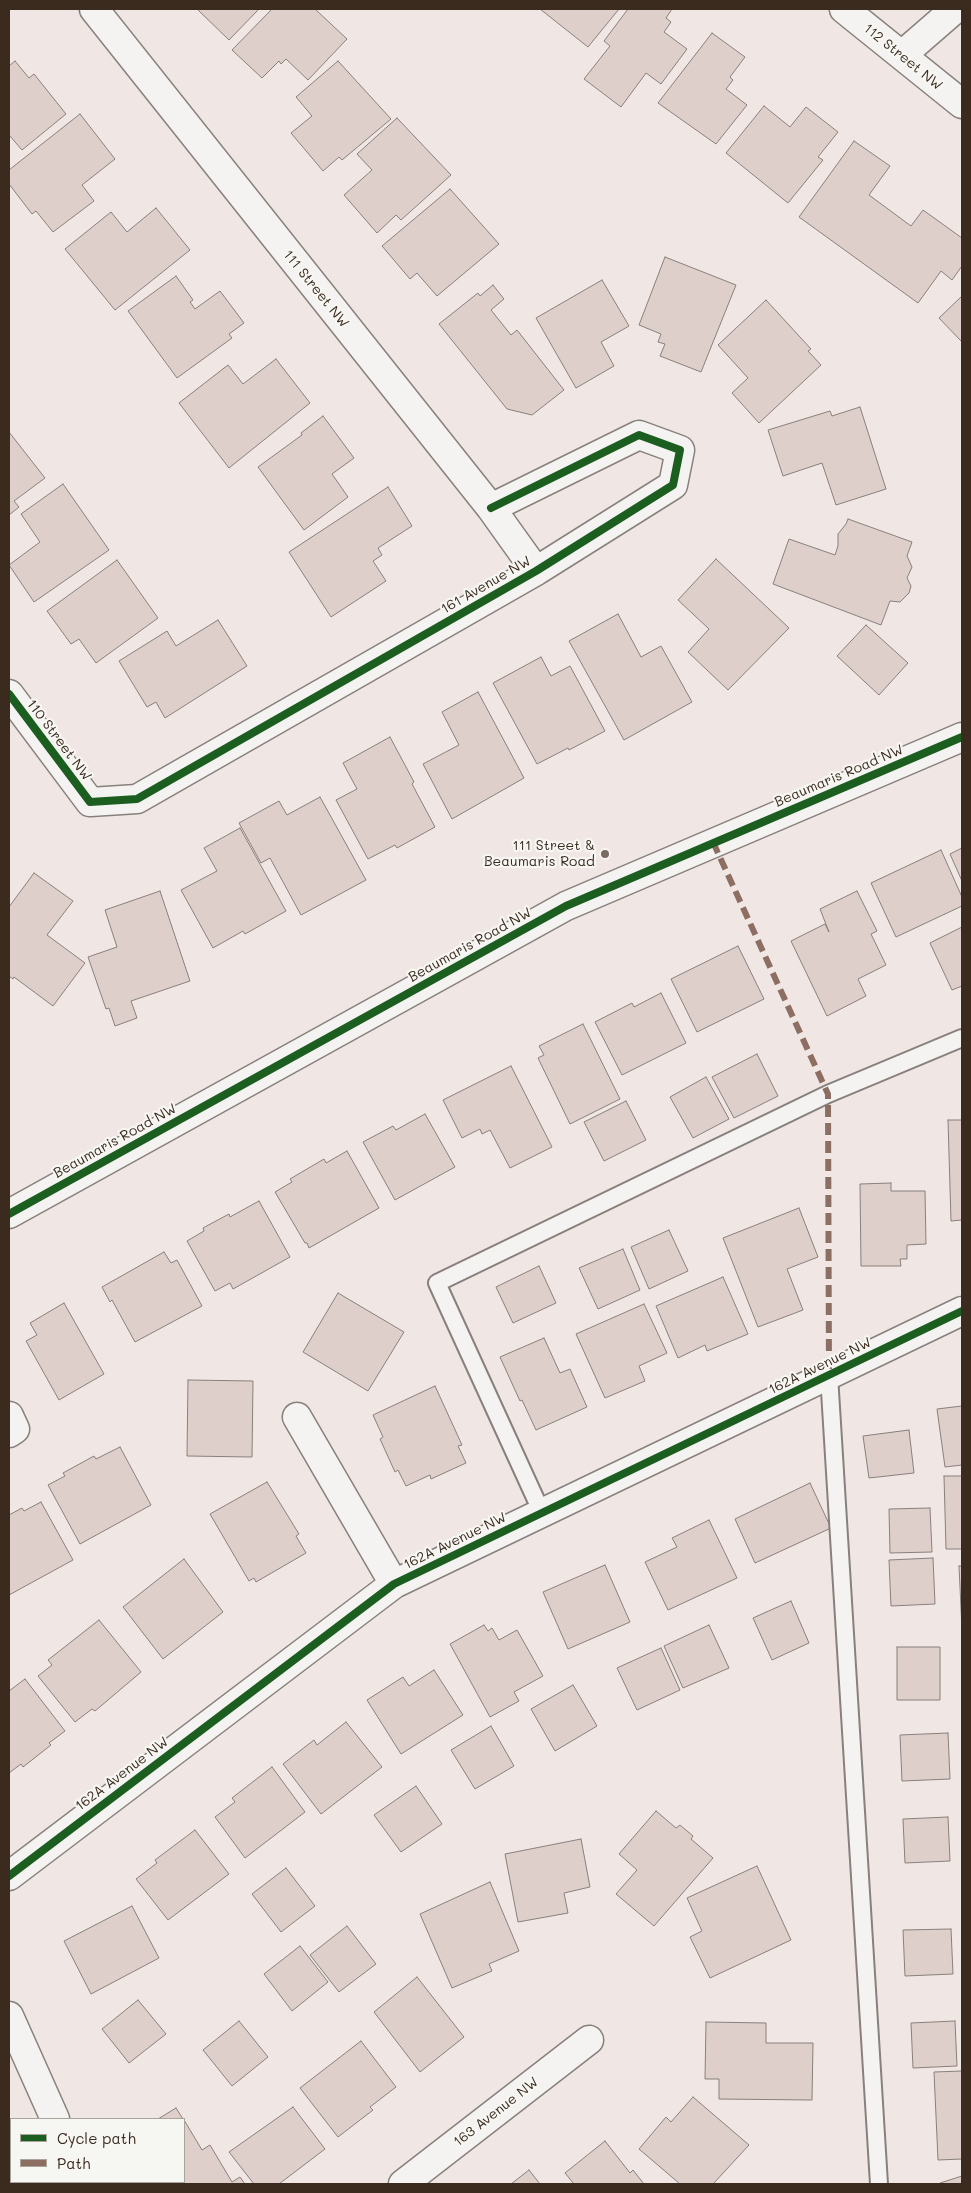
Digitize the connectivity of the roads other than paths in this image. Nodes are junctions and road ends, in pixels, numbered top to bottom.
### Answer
1 (94, 9) edge
2 (844, 9) edge
3 (955, 9) edge
4 (902, 55) junction
5 (962, 104) edge
6 (491, 508) junction
7 (536, 571) junction
8 (9, 694) edge
9 (962, 737) edge
10 (90, 802) joint
11 (962, 1038) edge
12 (9, 1214) edge
13 (962, 1311) edge
14 (829, 1375) junction
15 (9, 1416) edge
16 (298, 1417) dead end
17 (9, 1433) edge
18 (542, 1513) junction
19 (394, 1584) junction
20 (9, 1876) edge
21 (9, 2016) edge
22 (589, 2040) dead end
23 (55, 2118) edge
24 (403, 2184) edge
25 (879, 2184) edge

1 - 6 street, 111 Street NW
2 - 4 street, 112 Street NW
3 - 4 street
4 - 5 street, 112 Street NW
6 - 7 street, 111 Street NW
6 - 7 street, 161 Avenue NW
7 - 10 street, 161 Avenue NW
8 - 10 street, 110 Street NW
9 - 12 street, Beaumaris Road NW
11 - 18 lane
13 - 14 street, 162A Avenue NW
14 - 18 street, 162A Avenue NW
14 - 25 lane
15 - 17 street
16 - 19 street
18 - 19 street, 162A Avenue NW
19 - 20 street, 162A Avenue NW
21 - 23 street
22 - 24 street, 163 Avenue NW

